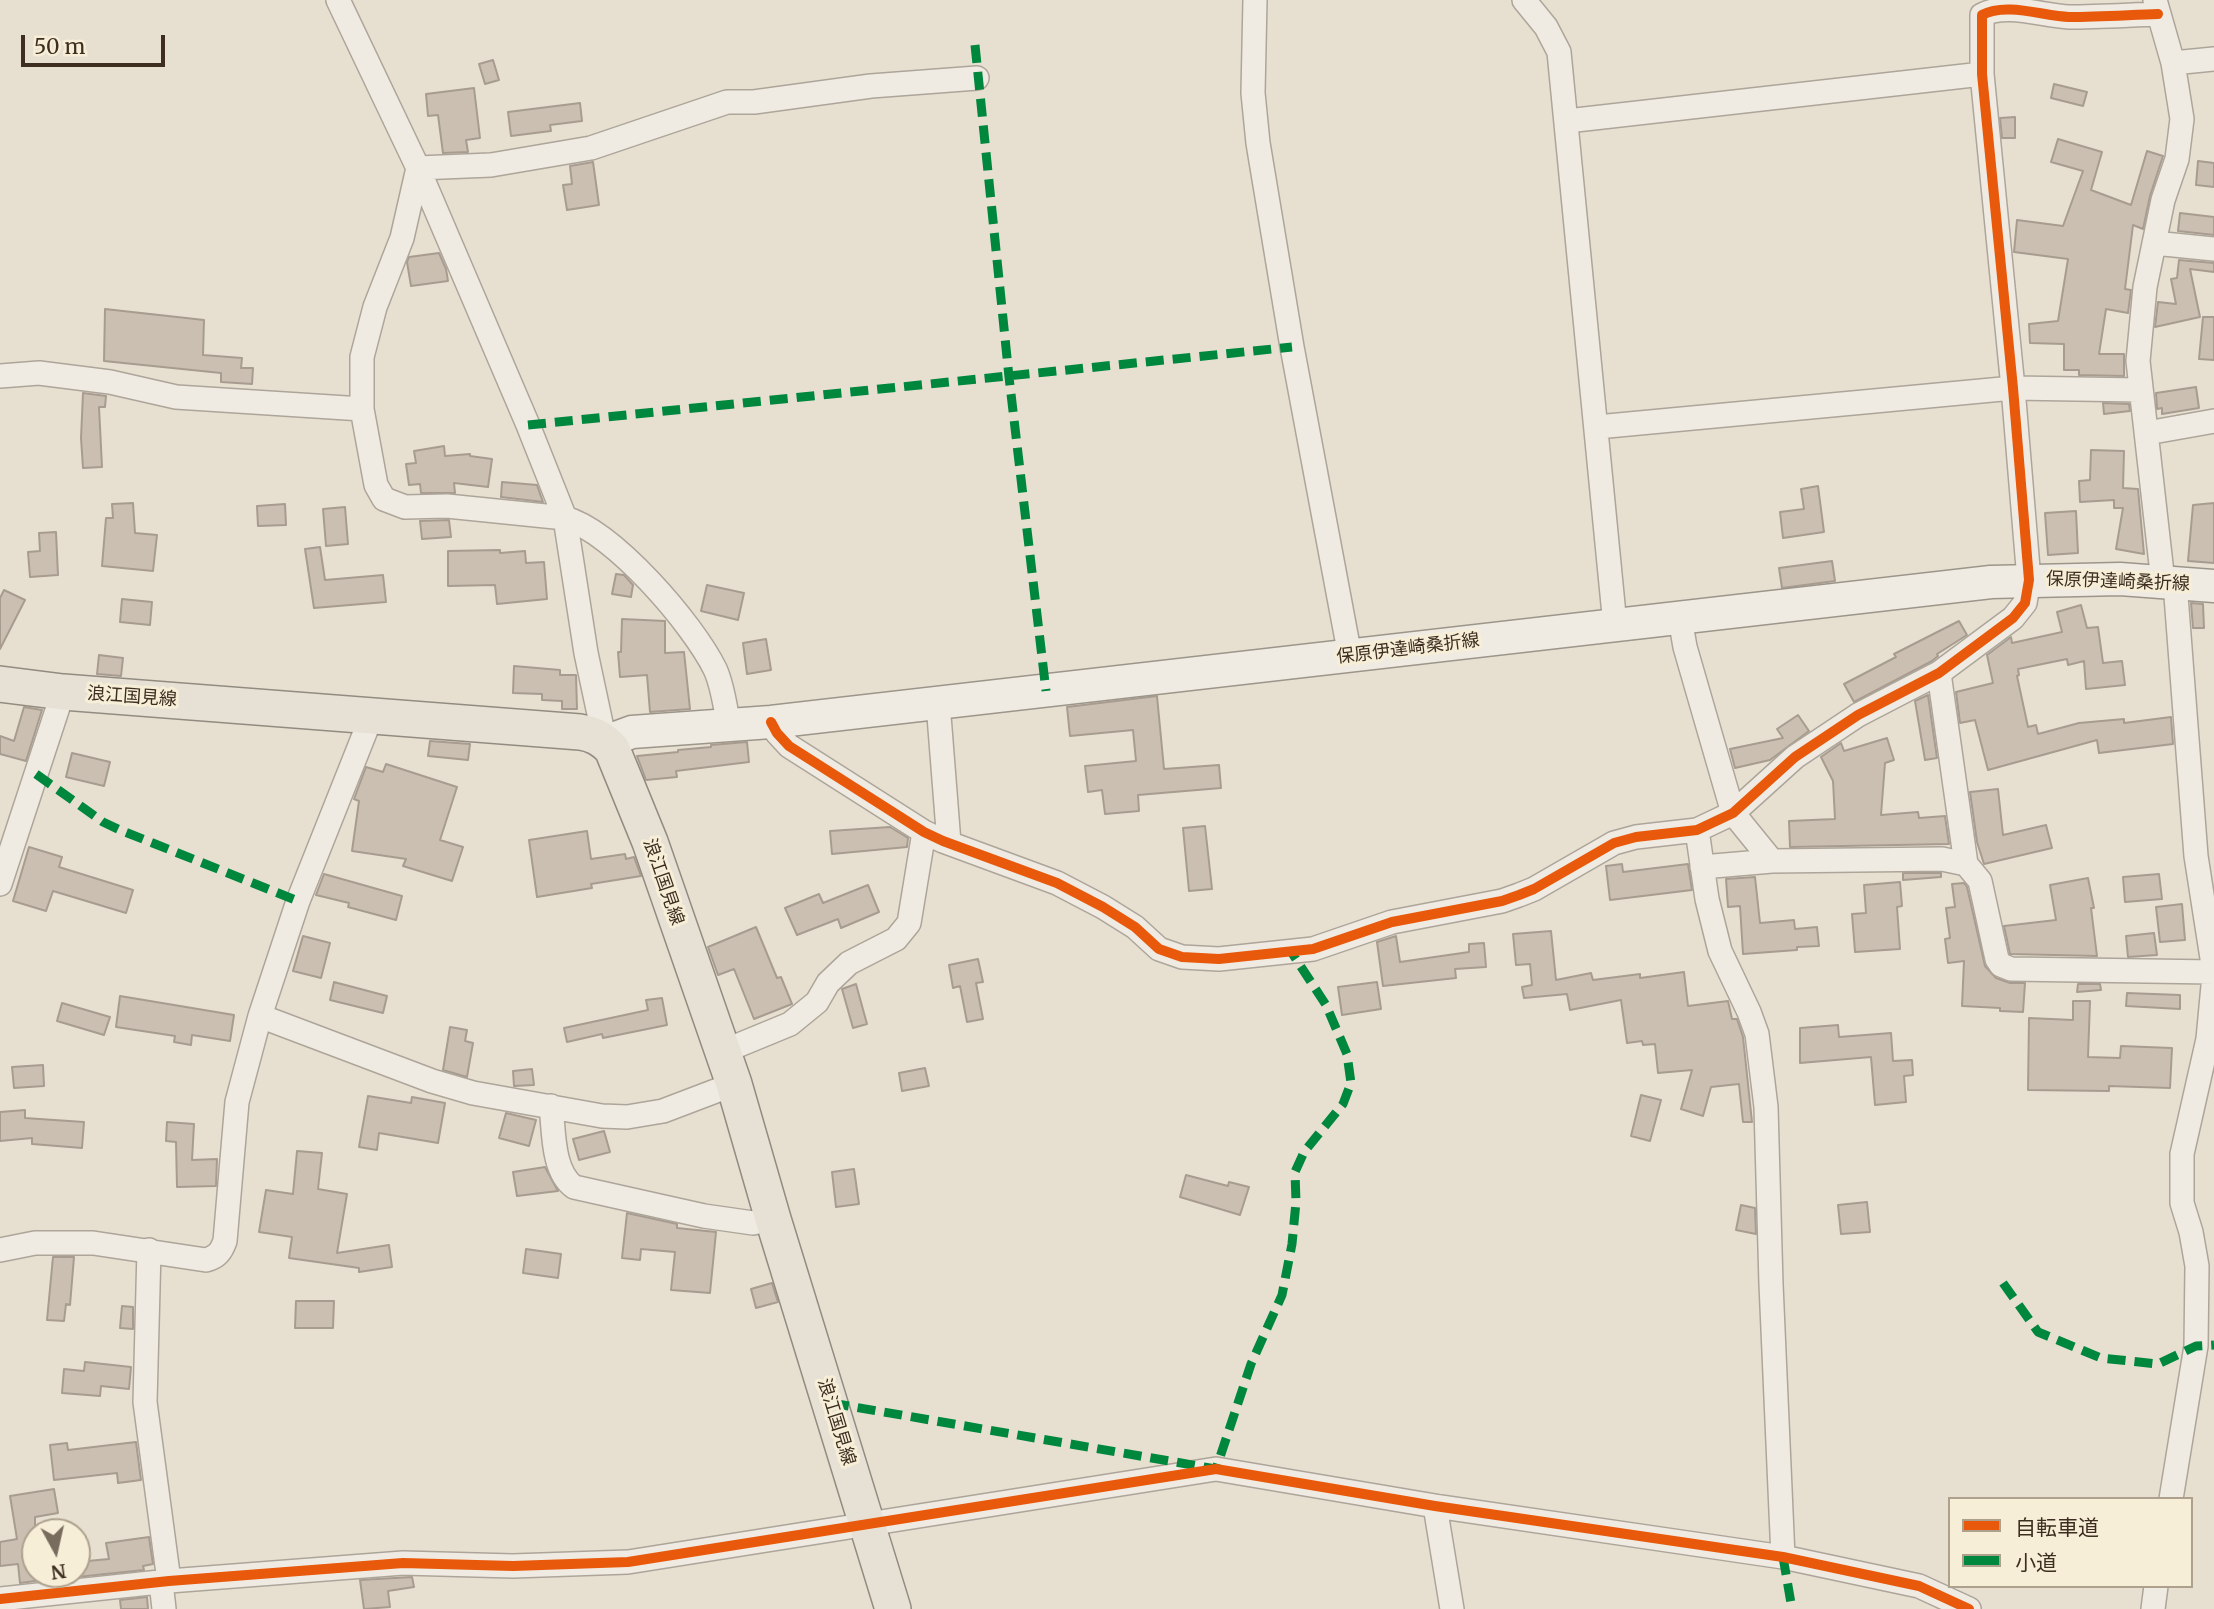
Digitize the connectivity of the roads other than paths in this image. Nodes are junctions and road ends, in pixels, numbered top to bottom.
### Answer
1 (338, 0) edge
2 (1255, 0) edge
3 (1524, 0) edge
4 (2156, 7) edge
5 (2214, 59) edge
6 (2173, 63) junction
7 (1982, 74) junction
8 (977, 78) dead end
9 (1567, 121) junction
10 (418, 168) junction
11 (2154, 243) junction
12 (2214, 249) edge
13 (0, 376) edge
14 (2013, 388) junction
15 (2140, 390) junction
16 (362, 409) junction
17 (2214, 421) edge
18 (1597, 427) junction
19 (2147, 433) junction
20 (565, 518) junction
21 (2029, 580) junction
22 (2169, 583) junction
23 (2214, 586) edge
24 (1679, 618) junction
25 (1615, 625) junction
26 (1350, 656) junction
27 (1939, 673) junction
28 (0, 684) edge
29 (63, 692) junction
30 (938, 703) junction
31 (372, 715) junction
32 (771, 722) junction
33 (729, 726) junction
34 (605, 742) junction
35 (1733, 813) junction
36 (1697, 830) junction
37 (925, 832) junction
38 (949, 843) junction
39 (2205, 855) edge
40 (1772, 861) junction
41 (1966, 864) junction
42 (1702, 867) junction
43 (0, 884) edge
44 (2214, 973) edge
45 (260, 1016) junction
46 (722, 1052) junction
47 (734, 1084) junction
48 (551, 1106) junction
49 (773, 1219) junction
50 (0, 1250) edge
51 (149, 1250) junction
52 (2171, 1497) edge
53 (1436, 1506) junction
54 (866, 1525) junction
55 (1783, 1557) junction
56 (165, 1582) junction
57 (2156, 1588) edge
58 (0, 1599) edge
59 (164, 1609) edge
60 (893, 1609) edge
61 (1452, 1609) edge
62 (1969, 1609) edge
63 (2152, 1609) edge

1 - 10 street
2 - 26 street
3 - 9 street
4 - 6 street
4 - 7 street
5 - 6 street
6 - 11 street
7 - 9 street
7 - 14 street
8 - 10 street
9 - 18 street
10 - 16 street
10 - 20 street
11 - 12 street
11 - 15 street
13 - 16 street
14 - 15 street
14 - 18 street
14 - 21 street
15 - 19 street
16 - 20 street
17 - 19 street
18 - 25 street
19 - 22 street
20 - 33 street
20 - 34 street
21 - 22 main road, 保原伊達崎桑折線
21 - 24 main road, 保原伊達崎桑折線
21 - 27 street
22 - 23 main road, 保原伊達崎桑折線
22 - 39 street
24 - 25 main road, 保原伊達崎桑折線
24 - 35 street
25 - 26 main road, 保原伊達崎桑折線
26 - 30 main road, 保原伊達崎桑折線
27 - 35 street
27 - 41 street
28 - 29 main road, 浪江国見線
29 - 31 main road, 浪江国見線
29 - 43 street
30 - 32 main road, 保原伊達崎桑折線
30 - 38 street
31 - 34 main road, 浪江国見線
31 - 45 street
32 - 33 main road, 保原伊達崎桑折線
32 - 37 street
33 - 34 main road, 保原伊達崎桑折線
34 - 46 main road, 浪江国見線
35 - 36 street
35 - 40 street
36 - 38 street
36 - 42 street
37 - 38 street
37 - 46 street
39 - 44 street
40 - 41 street
40 - 42 street
41 - 44 street
42 - 55 street
44 - 52 street
45 - 48 street
45 - 51 street
46 - 47 main road, 浪江国見線
47 - 48 street
47 - 49 main road, 浪江国見線
48 - 49 street
49 - 54 main road, 浪江国見線
50 - 51 street
51 - 56 street
53 - 54 street
53 - 55 street
53 - 61 street
54 - 56 street
54 - 60 main road, 浪江国見線
55 - 62 street
56 - 58 street
56 - 59 street
57 - 63 street

